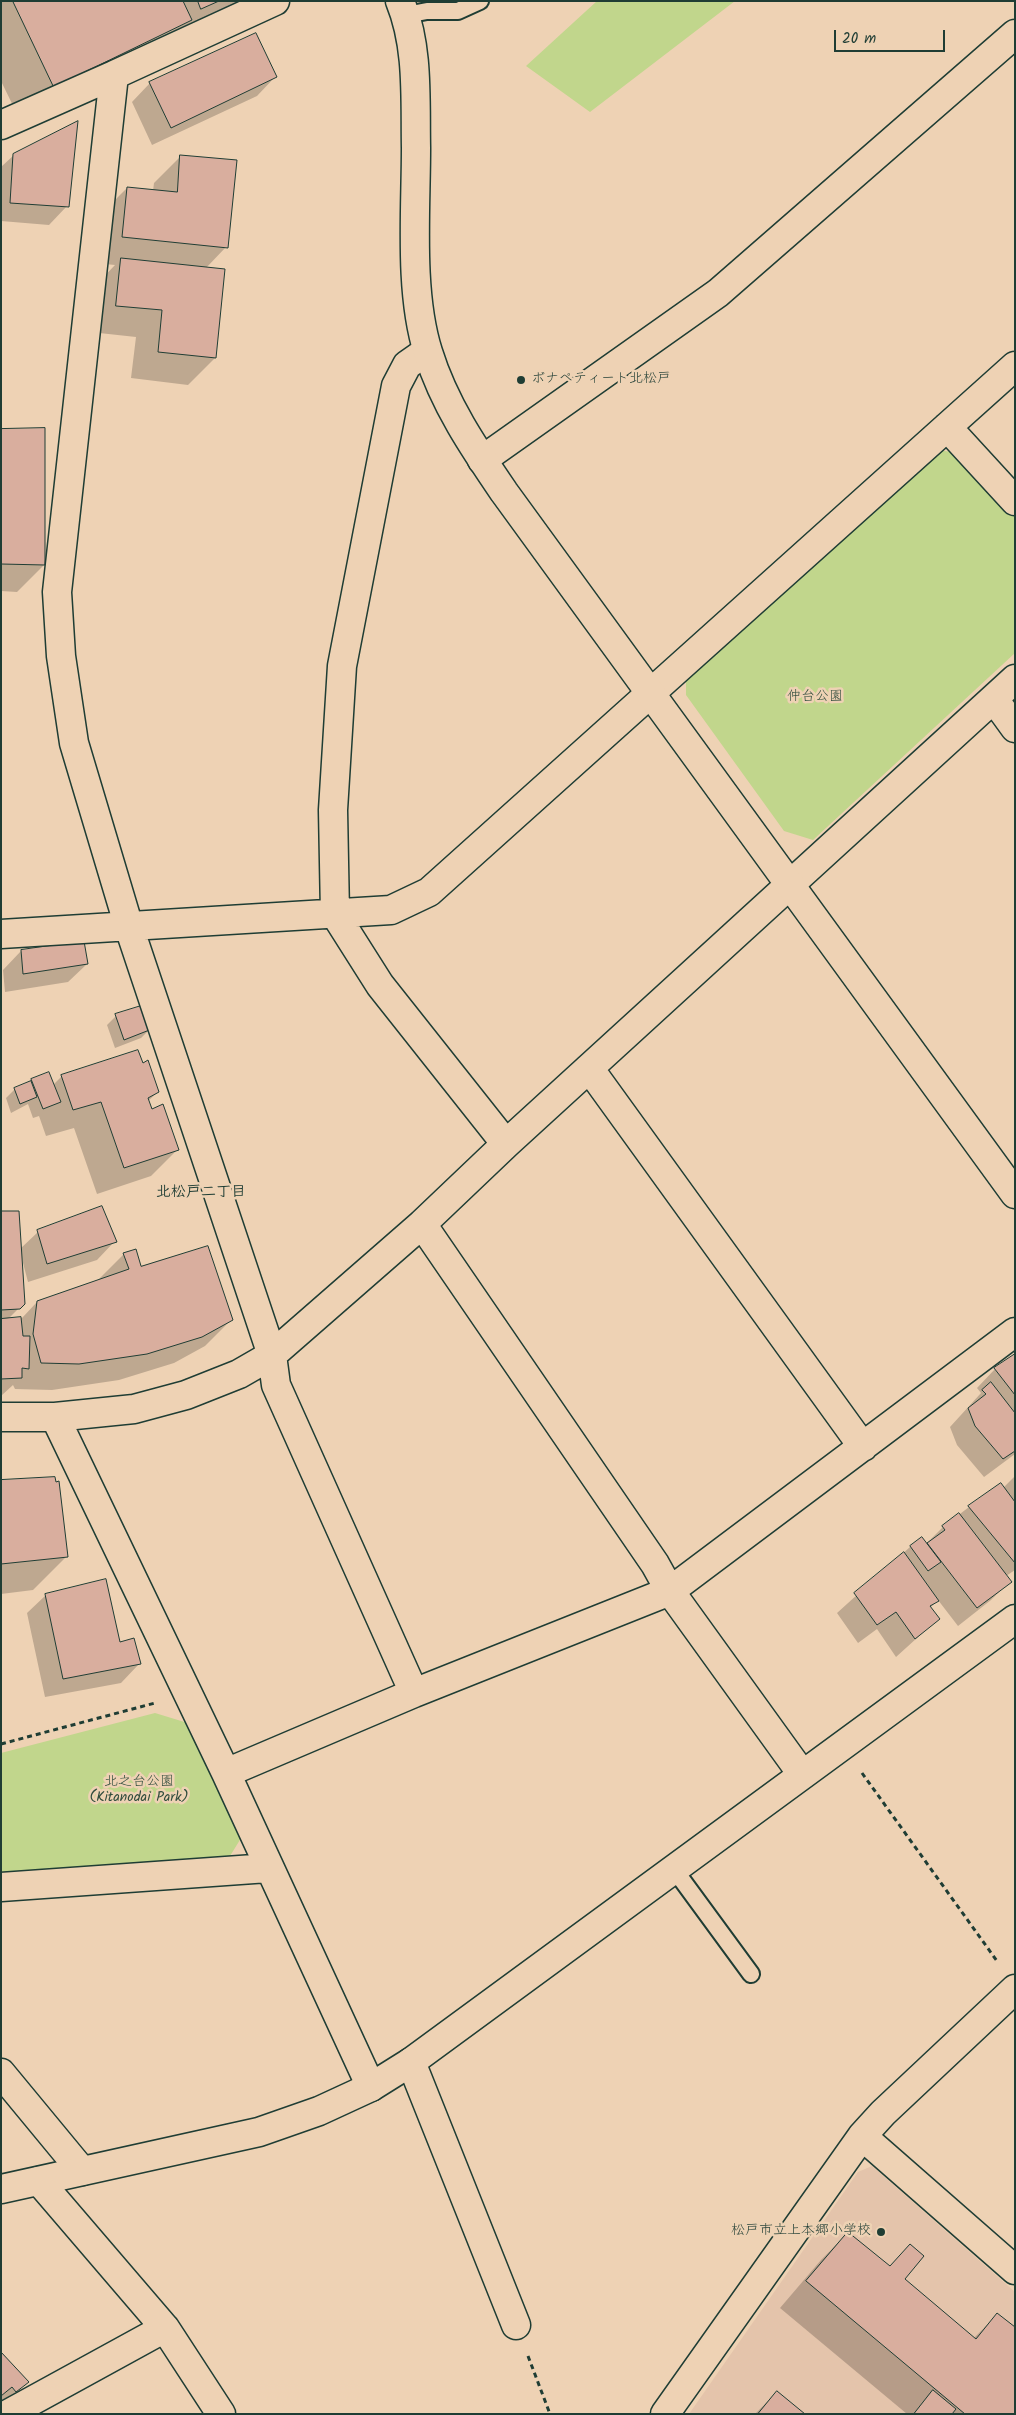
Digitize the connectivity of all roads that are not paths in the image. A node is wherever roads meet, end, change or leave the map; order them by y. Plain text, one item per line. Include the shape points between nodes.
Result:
1 (275, 1) edge
2 (480, 1) edge
3 (403, 8) edge
4 (1015, 34) edge
5 (114, 75) junction
6 (1, 125) edge
7 (427, 351) junction
8 (1015, 366) edge
9 (947, 427) junction
10 (482, 460) junction
11 (1015, 501) edge
12 (1015, 679) edge
13 (651, 692) junction
14 (994, 699) junction
15 (1015, 728) edge
16 (788, 885) junction
17 (335, 914) junction
18 (129, 927) junction
19 (1, 934) edge
20 (589, 1068) junction
21 (506, 1144) junction
22 (1015, 1194) edge
23 (422, 1224) junction
24 (1015, 1332) edge
25 (272, 1355) junction
26 (1, 1417) edge
27 (55, 1417) junction
28 (863, 1447) junction
29 (670, 1591) junction
30 (1015, 1619) edge
31 (414, 1693) junction
32 (226, 1773) junction
33 (802, 1774) junction
34 (268, 1868) junction
35 (674, 1870) junction
36 (1, 1887) edge
37 (751, 1974) dead end
38 (1015, 1989) edge
39 (411, 2062) junction
40 (1, 2073) edge
41 (371, 2087) junction
42 (862, 2136) junction
43 (82, 2171) junction
44 (39, 2181) junction
45 (1, 2189) edge
46 (1015, 2270) edge
47 (516, 2325) road end
48 (165, 2328) junction
49 (41, 2406) edge
50 (8, 2414) edge
51 (221, 2414) edge
52 (665, 2414) edge

1 - 5 street
2 - 3 lane via 458,11
3 - 7 street via 415,73 416,252 419,308
4 - 10 street via 718,292
5 - 6 street
5 - 18 street via 57,592 61,656 74,743
7 - 10 street via 440,387
7 - 17 street via 407,365 396,386 342,666 333,810
8 - 9 street
9 - 11 street
9 - 13 street
10 - 13 street
12 - 14 street
13 - 16 street
13 - 17 street via 429,892 391,910
14 - 15 street
14 - 16 street
16 - 20 street
16 - 22 street
17 - 18 street
17 - 21 street via 380,985
18 - 19 street
18 - 25 street
20 - 21 street
20 - 28 street
21 - 23 street
23 - 25 street
23 - 29 street via 655,1564
24 - 28 street
25 - 27 street via 239,1374 186,1395 134,1409
25 - 31 street via 276,1385
26 - 27 street
27 - 32 street
28 - 29 street
29 - 31 street
29 - 33 street
30 - 33 street
31 - 32 street
32 - 34 street
33 - 35 street
34 - 36 street
34 - 41 street
35 - 37 lane
35 - 39 street
38 - 42 street
39 - 41 street
39 - 47 street
40 - 43 street
41 - 43 street via 319,2111 259,2132
42 - 46 street
42 - 52 street
43 - 44 street
44 - 45 street
44 - 48 street
48 - 49 street
48 - 51 street
49 - 50 street

